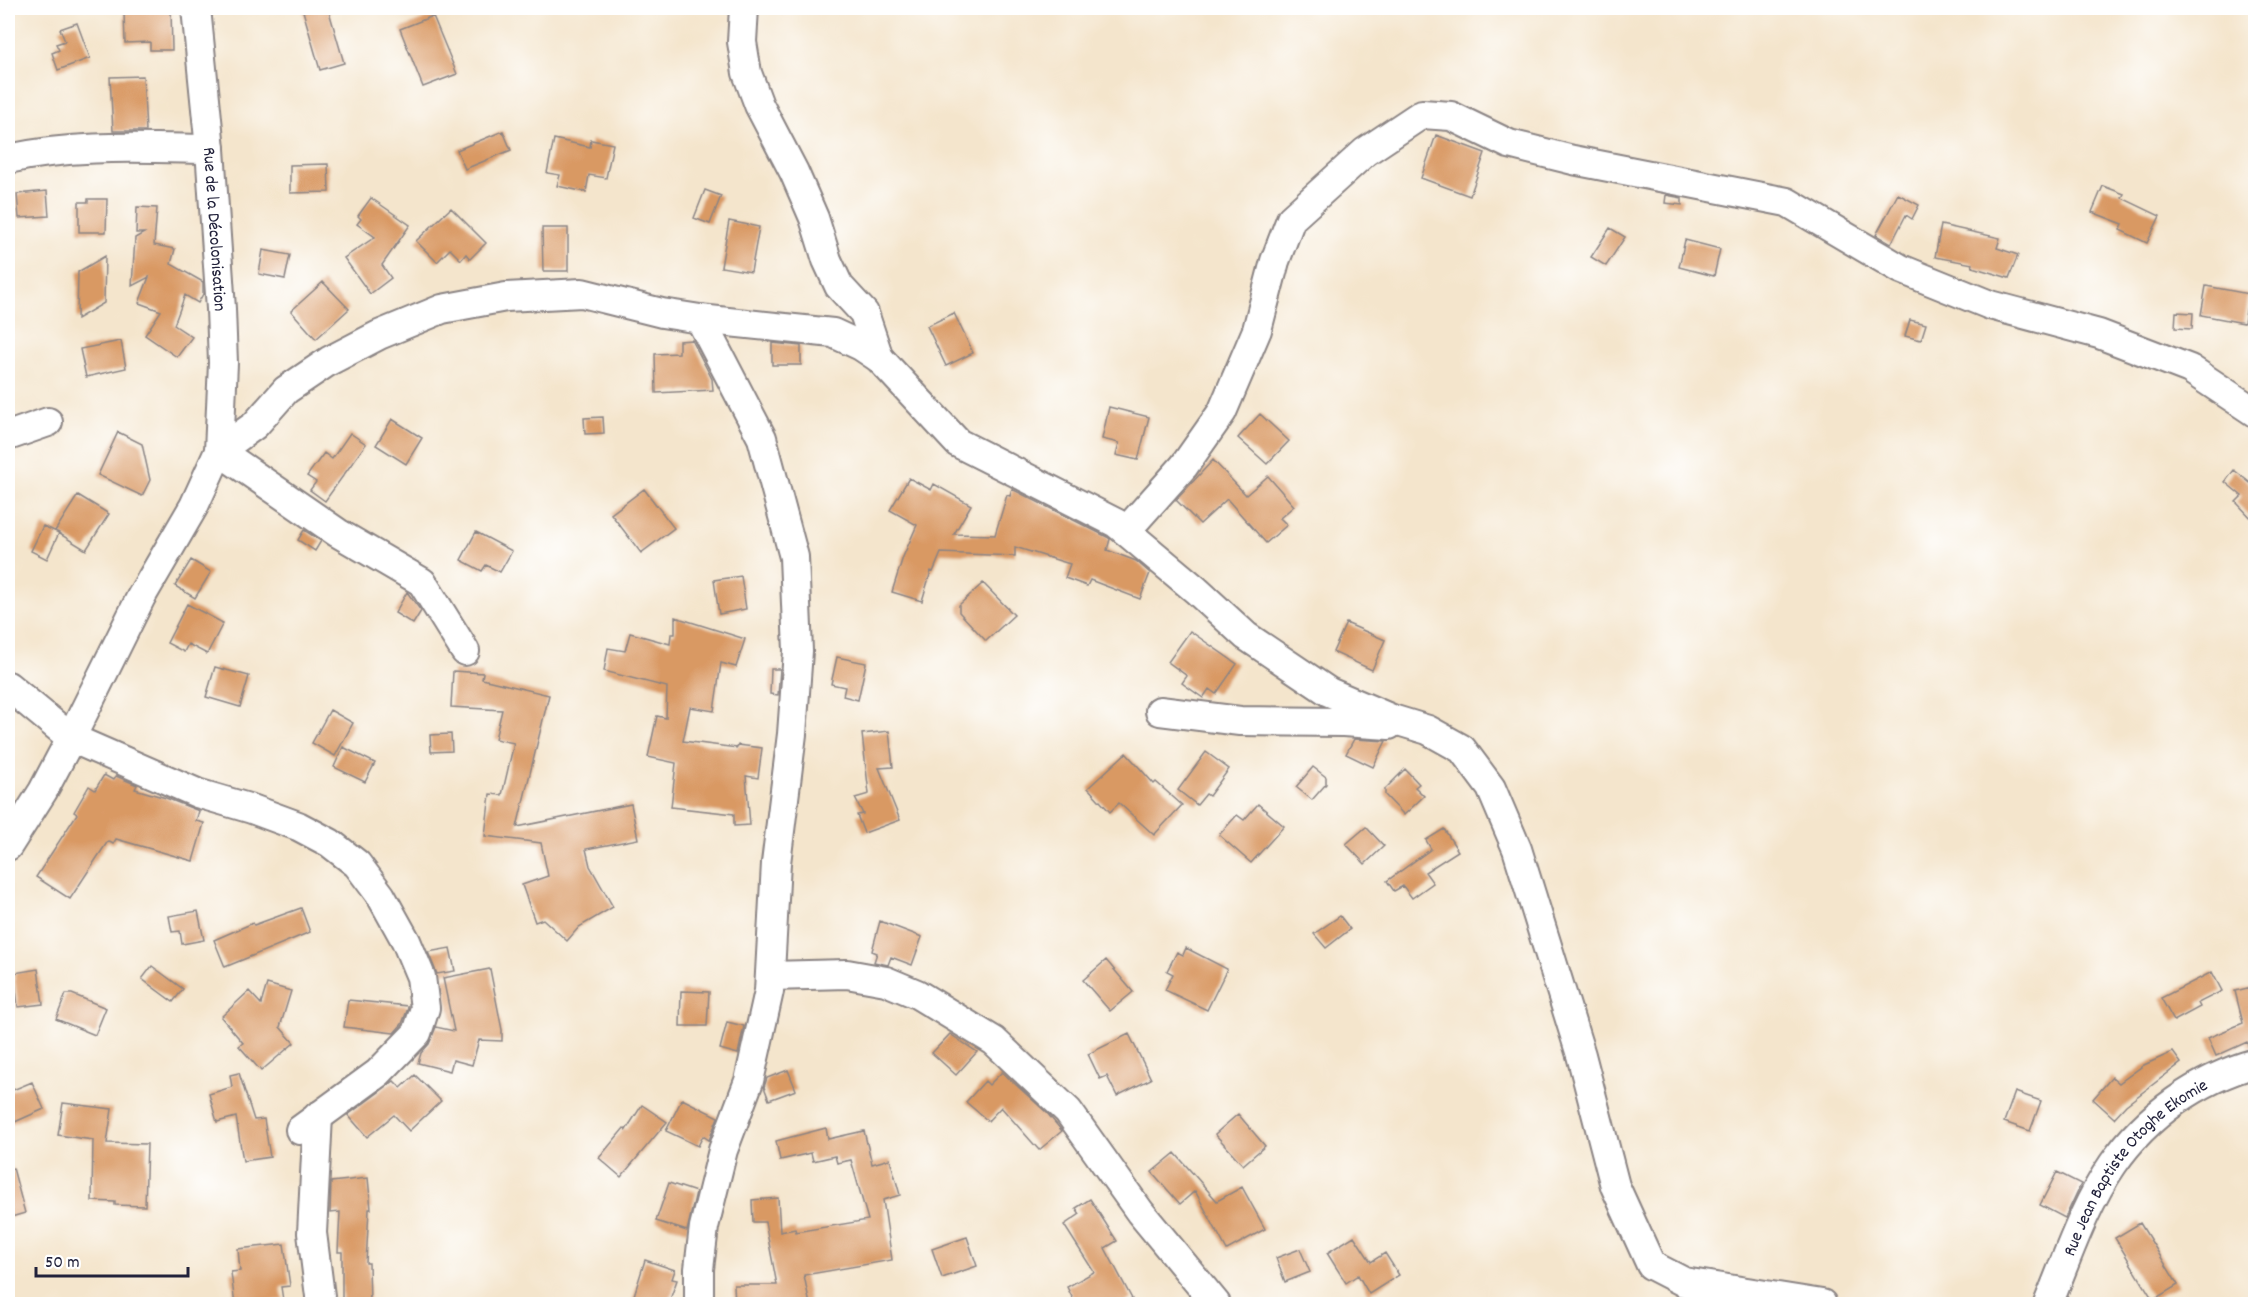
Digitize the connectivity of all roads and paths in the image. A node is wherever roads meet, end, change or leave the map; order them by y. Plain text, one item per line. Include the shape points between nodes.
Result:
1 (196, 8) edge
2 (744, 8) edge
3 (210, 149) junction
4 (8, 159) edge
5 (700, 319) junction
6 (879, 358) junction
7 (2256, 413) edge
8 (48, 422) dead end
9 (8, 436) edge
10 (219, 451) junction
11 (1126, 531) junction
12 (465, 651) dead end
13 (8, 686) edge
14 (1160, 711) dead end
15 (1415, 726) junction
16 (71, 738) junction
17 (8, 846) edge
18 (770, 976) junction
19 (2256, 1063) edge
20 (321, 1305) edge
21 (699, 1305) edge
22 (1216, 1305) edge
23 (1822, 1305) edge
24 (2048, 1305) edge

1 - 3 street, Rue de la Décolonisation
2 - 6 street via 742,42 747,73 759,105 810,208 839,286 864,313
3 - 4 street via 82,150
3 - 10 street, Rue de la Décolonisation via 223,363
5 - 6 street via 833,333
5 - 10 street via 582,293 506,297 442,309 329,361 286,390 255,425
5 - 18 street via 762,438 794,557 798,651 776,863
6 - 11 street via 958,443
7 - 11 street via 2190,369 2099,334 1990,305 1901,269 1787,202 1573,160 1509,144 1451,117 1422,114 1365,152 1291,219 1257,330 1222,412 1184,466
8 - 9 street
10 - 12 street via 338,533 422,582
10 - 16 street
11 - 15 street via 1246,636 1288,665 1329,692
13 - 16 street
14 - 15 street via 1240,721
15 - 23 street via 1462,749 1491,788 1517,849 1539,917 1615,1186 1651,1265 1684,1282
16 - 17 street
16 - 20 street via 197,793 298,826 330,843 357,864 406,940 421,977 425,1008 417,1033 378,1072 309,1123 312,1233
18 - 21 street via 749,1081 723,1150 705,1227
18 - 22 street via 847,974 886,981 917,994 994,1041 1068,1111 1140,1212
19 - 24 street, Rue Jean Baptiste Otoghe Ekomie via 2201,1085 2168,1106 2140,1132 2114,1164 2091,1203

